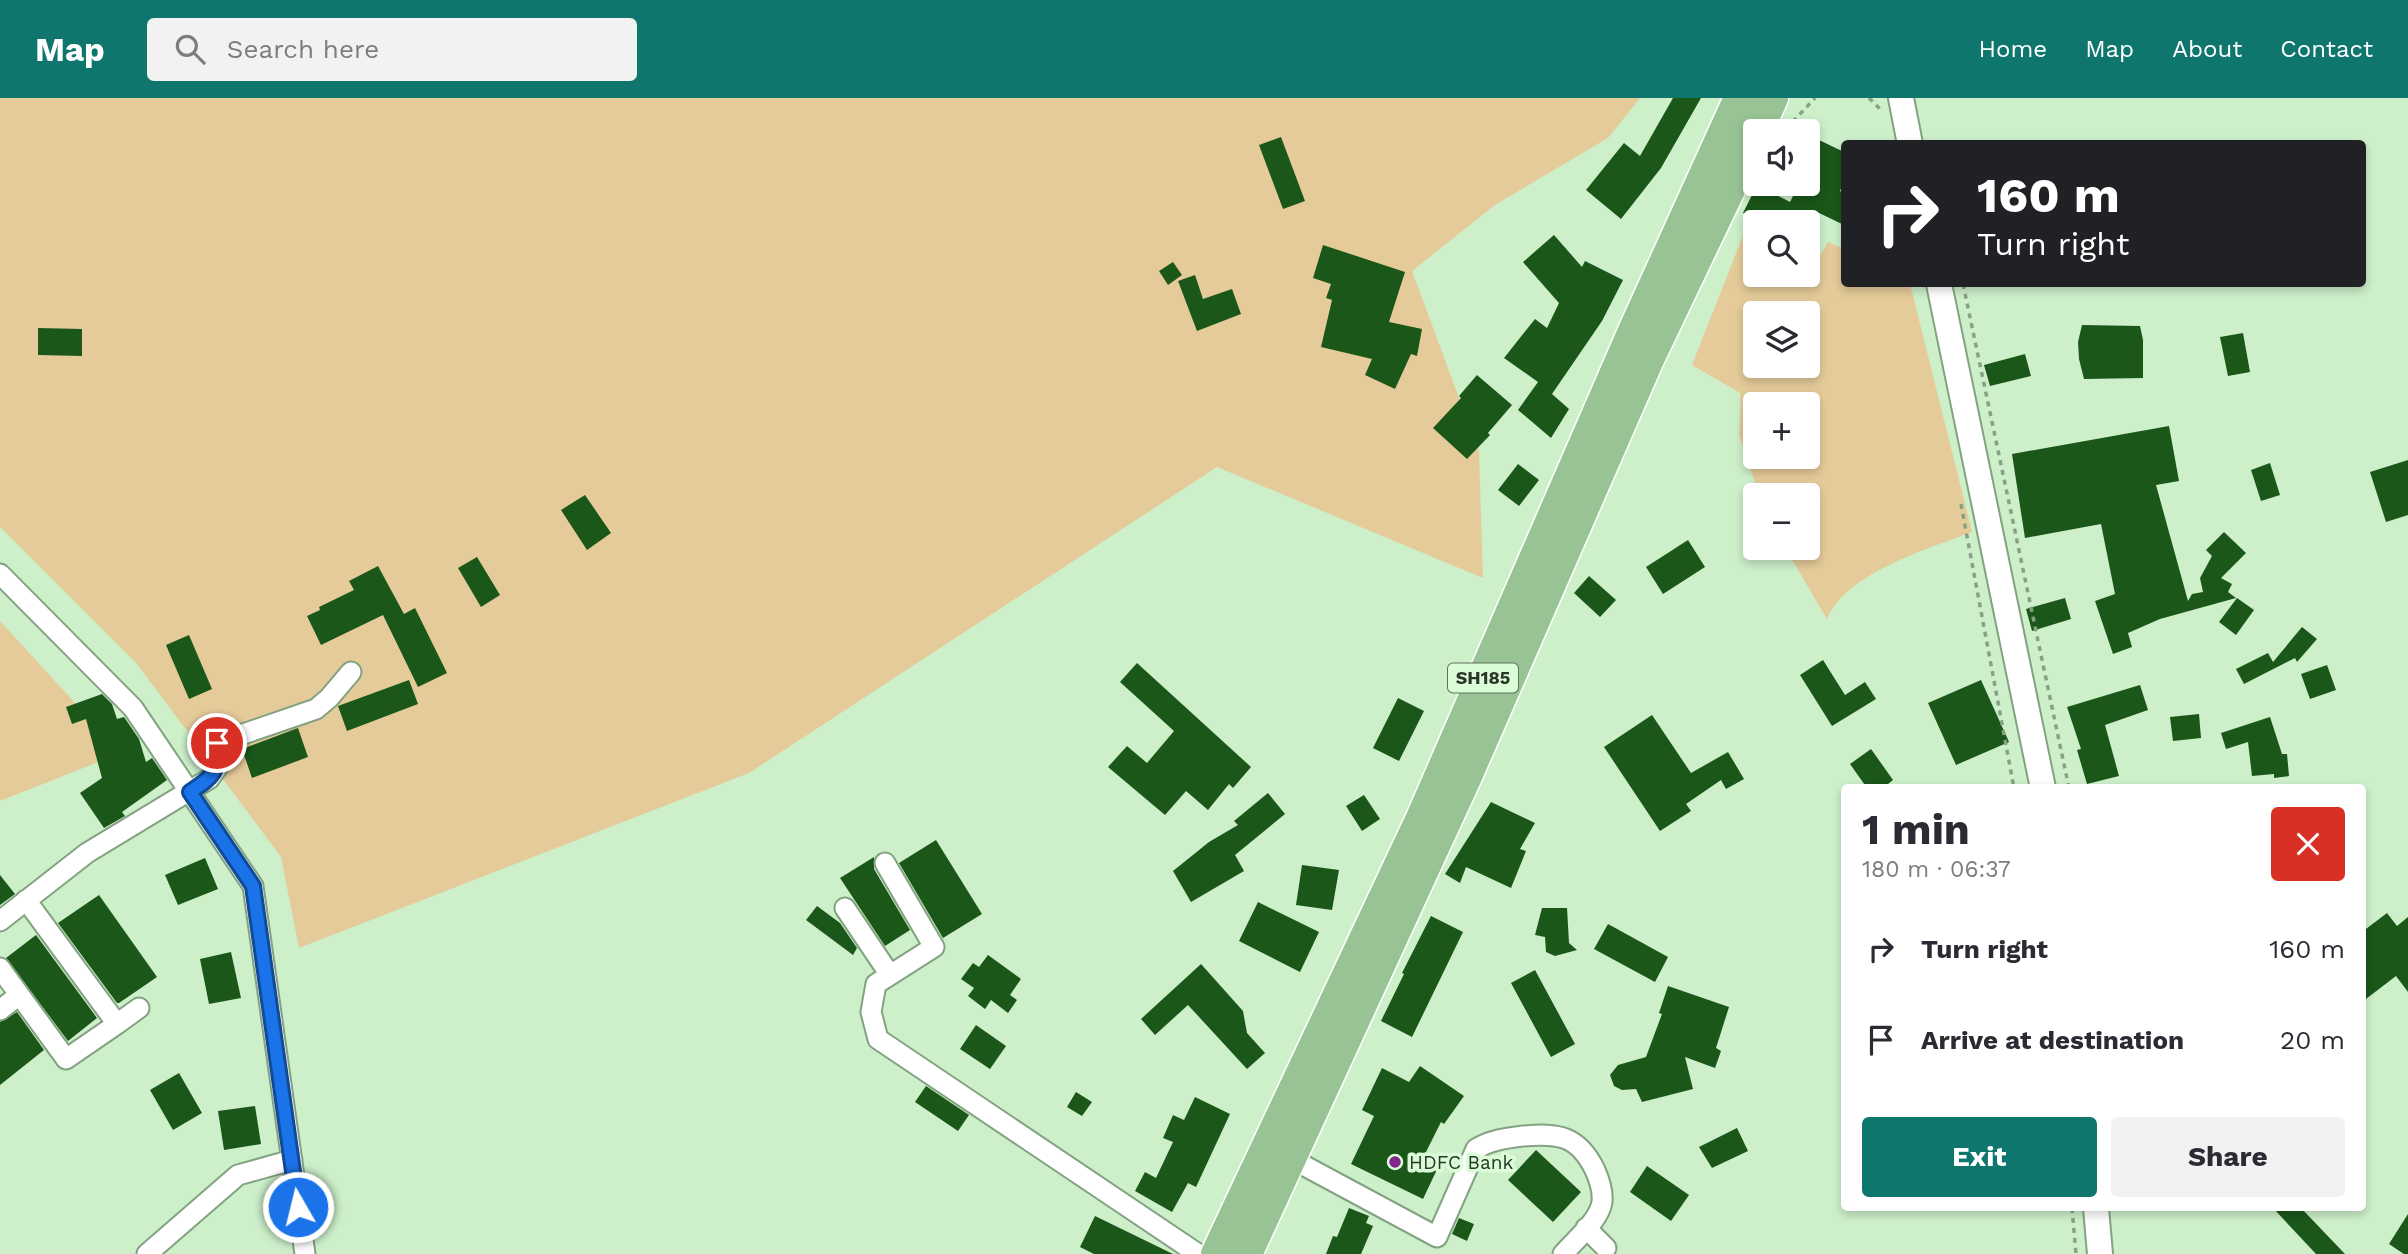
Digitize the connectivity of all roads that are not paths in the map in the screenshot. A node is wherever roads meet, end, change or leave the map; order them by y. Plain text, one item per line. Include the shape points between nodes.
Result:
1 (1740, 98) edge
2 (1772, 98) edge
3 (1900, 98) edge
4 (1762, 119) edge
5 (1909, 140) edge
6 (1743, 160) edge
7 (1940, 287) edge
8 (0, 574) edge
9 (351, 672) dead end
10 (2042, 784) edge
11 (190, 792) junction
12 (885, 863) dead end
13 (26, 900) junction
14 (845, 908) dead end
15 (0, 921) edge
16 (0, 968) edge
17 (890, 975) junction
18 (19, 995) junction
19 (139, 1008) dead end
20 (0, 1010) edge
21 (117, 1024) junction
22 (1290, 1158) junction
23 (292, 1160) junction
24 (2096, 1211) edge
25 (1586, 1228) junction
26 (1606, 1252) edge
27 (147, 1254) edge
28 (305, 1254) edge
29 (1198, 1254) edge
30 (1217, 1254) edge
31 (1246, 1254) edge
32 (1563, 1254) edge
33 (2100, 1254) edge

1 - 30 main road, SH185 via 1423,816
2 - 4 main road, SH185
3 - 5 street
6 - 22 main road, SH185 via 1648,359 1466,776
7 - 10 street
8 - 11 street via 134,708
9 - 11 street via 316,709 217,743 219,765
11 - 13 street via 87,853
11 - 23 street via 253,886
12 - 17 street via 934,947
13 - 15 street
13 - 21 street
14 - 17 street
16 - 18 street
17 - 29 street via 876,984 871,1012 878,1039
18 - 20 street
18 - 21 street via 66,1059
19 - 21 street
22 - 25 street via 1437,1237 1476,1149 1509,1138 1546,1134 1563,1138 1578,1146 1598,1179 1602,1202
22 - 31 main road, SH185
23 - 27 street via 238,1175
23 - 28 street
24 - 33 street
25 - 26 street
25 - 32 street

